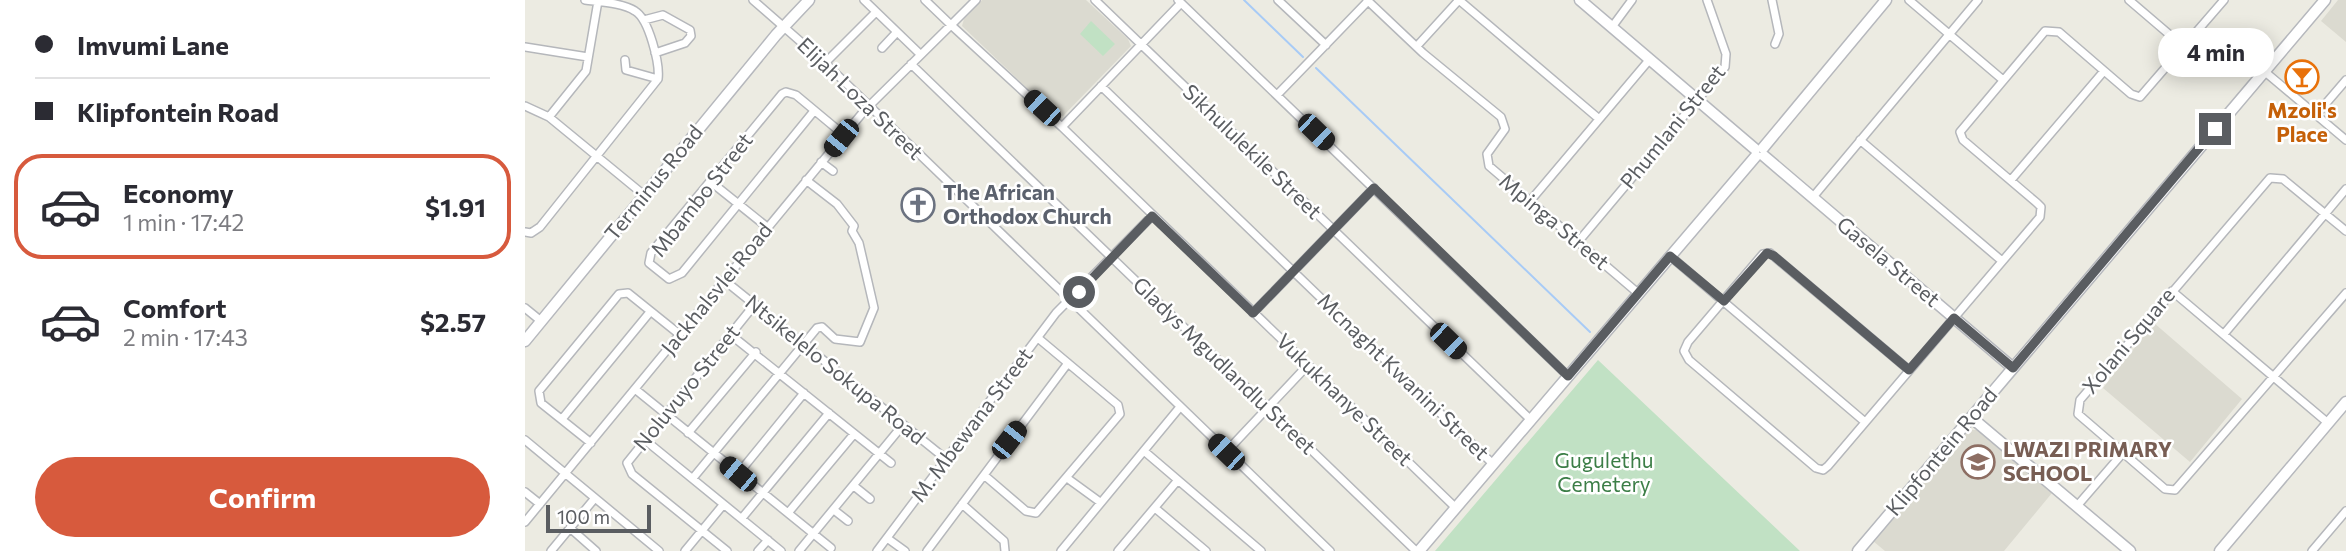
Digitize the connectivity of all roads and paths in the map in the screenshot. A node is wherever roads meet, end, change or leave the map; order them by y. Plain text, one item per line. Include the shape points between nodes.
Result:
1 (585, 0) edge
2 (753, 0) edge
3 (809, 0) edge
4 (864, 0) edge
5 (925, 0) edge
6 (1095, 0) edge
7 (1278, 0) edge
8 (1367, 0) edge
9 (1459, 0) edge
10 (1580, 0) edge
11 (1632, 0) edge
12 (1707, 0) edge
13 (1772, 0) edge
14 (1909, 0) edge
15 (1978, 0) edge
16 (2129, 0) edge
17 (2224, 0) edge
18 (2325, 0) edge
19 (598, 1) edge
20 (1180, 1) edge
21 (971, 2) edge
22 (1879, 2) edge
23 (876, 12) junction
24 (644, 20) junction
25 (951, 25) junction
26 (784, 26) junction
27 (1612, 27) junction
28 (897, 32) junction
29 (1950, 34) junction
30 (1775, 44) dead end
31 (1142, 45) junction
32 (1326, 45) junction
33 (1416, 46) junction
34 (525, 47) edge
35 (2184, 47) junction
36 (882, 48) dead end
37 (655, 53) junction
38 (920, 54) junction
39 (588, 57) junction
40 (1650, 59) junction
41 (625, 60) dead end
42 (825, 63) junction
43 (911, 64) junction
44 (2104, 71) junction
45 (2264, 71) junction
46 (658, 79) junction
47 (2003, 80) junction
48 (2346, 80) edge
49 (1101, 86) junction
50 (1277, 95) junction
51 (1698, 100) junction
52 (525, 106) edge
53 (869, 106) junction
54 (814, 111) junction
55 (2316, 116) junction
56 (549, 117) junction
57 (1598, 118) junction
58 (1062, 127) junction
59 (844, 135) junction
60 (1860, 140) junction
61 (2346, 140) edge
62 (1760, 152) junction
63 (597, 156) junction
64 (821, 162) junction
65 (833, 171) dead end
66 (806, 180) junction
67 (2011, 180) junction
68 (711, 182) junction
69 (1374, 188) junction
70 (2346, 189) edge
71 (645, 195) junction
72 (1813, 197) junction
73 (1531, 200) junction
74 (738, 204) junction
75 (2325, 214) junction
76 (1152, 216) junction
77 (767, 227) junction
78 (1333, 230) junction
79 (2346, 231) edge
80 (525, 232) edge
81 (1578, 242) junction
82 (1670, 256) junction
83 (1112, 258) junction
84 (2002, 261) junction
85 (1294, 272) junction
86 (724, 280) junction
87 (2172, 291) junction
88 (2346, 293) edge
89 (1639, 294) junction
90 (1069, 301) junction
91 (1724, 301) junction
92 (755, 304) junction
93 (525, 308) edge
94 (650, 312) junction
95 (1253, 313) junction
96 (1954, 318) junction
97 (541, 321) junction
98 (679, 334) junction
99 (2224, 334) junction
100 (731, 335) junction
101 (1038, 338) junction
102 (525, 341) edge
103 (803, 344) junction
104 (755, 352) junction
105 (1068, 363) junction
106 (1307, 366) junction
107 (2013, 368) junction
108 (1909, 370) junction
109 (779, 372) junction
110 (1568, 376) junction
111 (2274, 377) junction
112 (635, 389) junction
113 (804, 393) junction
114 (2346, 402) edge
115 (1180, 407) junction
116 (1268, 407) junction
117 (829, 413) junction
118 (665, 414) junction
119 (1972, 418) junction
120 (562, 419) junction
121 (1531, 420) junction
122 (1865, 422) junction
123 (2328, 423) junction
124 (902, 426) junction
125 (688, 433) junction
126 (854, 434) junction
127 (525, 440) edge
128 (645, 440) junction
129 (591, 443) junction
130 (1144, 451) junction
131 (1226, 452) junction
132 (879, 453) junction
133 (714, 454) junction
134 (2122, 454) junction
135 (946, 459) junction
136 (891, 463) dead end
137 (1493, 464) junction
138 (566, 474) junction
139 (738, 474) junction
140 (984, 475) junction
141 (693, 478) junction
142 (1067, 478) junction
143 (1178, 480) junction
144 (853, 486) junction
145 (525, 492) edge
146 (762, 494) junction
147 (594, 498) junction
148 (870, 499) dead end
149 (1100, 502) junction
150 (540, 504) junction
151 (723, 505) junction
152 (963, 505) junction
153 (2077, 506) junction
154 (1155, 508) junction
155 (1456, 508) junction
156 (834, 510) junction
157 (2346, 511) edge
158 (788, 513) junction
159 (742, 518) junction
160 (848, 521) dead end
161 (525, 522) edge
162 (570, 528) junction
163 (701, 531) junction
164 (813, 533) junction
165 (887, 538) junction
166 (768, 540) junction
167 (831, 547) edge
168 (551, 551) edge
169 (596, 551) edge
170 (659, 551) edge
171 (685, 551) edge
172 (727, 551) edge
173 (758, 551) edge
174 (781, 551) edge
175 (799, 551) edge
176 (877, 551) edge
177 (905, 551) edge
178 (927, 551) edge
179 (1005, 551) edge
180 (1061, 551) edge
181 (1118, 551) edge
182 (1206, 551) edge
183 (1261, 551) edge
184 (1330, 551) edge
185 (1417, 551) edge
186 (1858, 551) edge
187 (2130, 551) edge
188 (2221, 551) edge
189 (2312, 551) edge

1 - 19 street
2 - 26 street, Elijah Loza Street
3 - 26 street, Terminus Road
4 - 23 street
5 - 25 street, Vukukhanye Street
6 - 31 street, Sikhululekile Street
7 - 32 street
8 - 32 street
8 - 33 street, Mpinga Street
9 - 33 street
9 - 57 street
10 - 27 street, Gasela Street
11 - 27 street
12 - 51 street, Phumlani Street via 1727,64
13 - 30 street via 1779,34
14 - 29 street
15 - 29 street
16 - 35 street
17 - 35 street
18 - 45 street, Klipfontein Road
19 - 24 street via 635,10
19 - 39 street
20 - 31 street
20 - 50 street
21 - 25 street
22 - 62 street
23 - 28 street
23 - 42 street
24 - 37 street
24 - 37 street via 663,15 690,30 685,43
25 - 38 street
25 - 58 street, Vukukhanye Street
26 - 42 street, Elijah Loza Street
26 - 71 street, Terminus Road
27 - 40 street, Gasela Street
28 - 36 street
28 - 38 street
29 - 47 street
29 - 60 street
31 - 49 street
31 - 78 street, Sikhululekile Street
32 - 50 street
33 - 73 street, Mpinga Street via 1504,121 1487,163
34 - 39 street
35 - 44 street via 2140,97
37 - 46 street
38 - 43 street
39 - 56 street via 585,73
40 - 51 street, Gasela Street
40 - 57 street
41 - 46 street via 631,74
42 - 53 street, Elijah Loza Street
43 - 53 street
43 - 83 street, Gladys Mgudlandlu Street
44 - 47 street via 2059,32 2049,29
44 - 67 street
45 - 55 street
45 - 107 street, Klipfontein Road
46 - 63 street
47 - 67 street via 1960,135
48 - 55 street
49 - 58 street
49 - 85 street, Mcnaght Kwanini Street
50 - 69 street
51 - 62 street, Gasela Street
51 - 81 street, Phumlani Street
52 - 56 street
53 - 59 street, Jackhalsvlei Road
53 - 90 street, Elijah Loza Street
54 - 59 street, Mbambo Street
54 - 68 street, Mbambo Street via 792,93 782,94
54 - 74 street, Mbambo Street
55 - 61 street
56 - 63 street
57 - 73 street
58 - 76 street, Vukukhanye Street
59 - 64 street, Jackhalsvlei Road
60 - 72 street
60 - 84 street
62 - 72 street, Gasela Street
62 - 82 street
63 - 71 street
63 - 80 street via 540,226
64 - 65 street
64 - 66 street, Jackhalsvlei Road
66 - 77 street, Jackhalsvlei Road
66 - 103 street via 851,219 874,308 860,342 838,340 822,327
67 - 84 street via 2040,205 2041,214
68 - 74 street
68 - 74 street, Mbambo Street via 649,257 649,263 665,278 671,280 683,272
69 - 78 street
69 - 110 street
70 - 75 street
71 - 97 street, Terminus Road
72 - 96 street, Gasela Street
73 - 81 street, Mpinga Street
74 - 77 street
75 - 79 street, Xolani Square
75 - 87 street, Xolani Square via 2283,179 2270,178
75 - 99 street
76 - 83 street, M. Mbewana Street
76 - 95 street, Vukukhanye Street
77 - 86 street, Jackhalsvlei Road
78 - 85 street
78 - 121 street, Sikhululekile Street
81 - 89 street, Mpinga Street
82 - 89 street
82 - 91 street
83 - 90 street, M. Mbewana Street
83 - 116 street, Gladys Mgudlandlu Street
84 - 96 street
85 - 95 street
85 - 137 street, Mcnaght Kwanini Street
86 - 92 street, Ntsikelelo Sokupa Road
86 - 98 street, Jackhalsvlei Road
87 - 99 street
87 - 134 street, Xolani Square via 2076,407 2079,416
88 - 111 street, Xolani Square
89 - 110 street
90 - 101 street, M. Mbewana Street
90 - 115 street, Elijah Loza Street
91 - 108 street via 1763,254 1770,253
91 - 122 street
91 - 122 street via 1684,351 1689,360 1816,468 1823,470
92 - 100 street, Noluvuyo Street
92 - 103 street, Ntsikelelo Sokupa Road
93 - 97 street
94 - 98 street
94 - 120 street
94 - 120 street via 628,293 618,295 538,393 541,403
95 - 106 street, Vukukhanye Street
96 - 107 street, Gasela Street
96 - 108 street
97 - 102 street, Terminus Road
98 - 112 street, Jackhalsvlei Road
99 - 111 street
100 - 104 street
100 - 118 street, Noluvuyo Street
101 - 105 street
101 - 135 street, M. Mbewana Street
103 - 109 street
103 - 124 street, Ntsikelelo Sokupa Road
104 - 109 street
104 - 125 street
105 - 140 street
105 - 142 street via 1121,411
106 - 116 street
106 - 155 street, Vukukhanye Street
107 - 119 street, Klipfontein Road
108 - 122 street
109 - 113 street
109 - 133 street
110 - 121 street
111 - 123 street
111 - 134 street, Xolani Square via 2175,491 2165,489
112 - 118 street
112 - 129 street, Jackhalsvlei Road
113 - 117 street
113 - 139 street
114 - 123 street
115 - 130 street
115 - 131 street, Elijah Loza Street
116 - 131 street
116 - 185 street, Gladys Mgudlandlu Street
117 - 126 street
117 - 146 street
118 - 125 street
118 - 128 street, Noluvuyo Street
119 - 153 street
119 - 186 street, Klipfontein Road
120 - 129 street
121 - 137 street
123 - 188 street
124 - 132 street
124 - 135 street, Ntsikelelo Sokupa Road
125 - 133 street
126 - 132 street
126 - 158 street
127 - 138 street
128 - 141 street
128 - 163 street, Noluvuyo Street via 627,463 632,474
129 - 138 street, Jackhalsvlei Road
130 - 143 street
130 - 149 street
131 - 184 street, Elijah Loza Street
132 - 136 street
132 - 144 street
133 - 139 street
133 - 141 street
134 - 153 street
135 - 165 street, M. Mbewana Street
137 - 155 street
138 - 147 street
138 - 150 street, Jackhalsvlei Road
139 - 146 street
140 - 142 street via 1034,513
140 - 152 street
141 - 151 street
142 - 149 street
143 - 154 street
143 - 183 street
144 - 148 street
144 - 156 street
145 - 150 street
146 - 158 street
146 - 159 street
147 - 162 street
147 - 170 street
149 - 180 street
150 - 161 street, Jackhalsvlei Road
151 - 159 street
151 - 163 street
152 - 178 street
152 - 179 street via 1004,541
153 - 187 street
154 - 181 street
154 - 182 street
155 - 185 street
156 - 160 street
156 - 164 street
157 - 189 street
158 - 164 street
159 - 166 street
162 - 168 street
162 - 169 street
163 - 171 street
163 - 172 street
164 - 167 street
164 - 175 street
165 - 176 street, M. Mbewana Street
165 - 177 street
166 - 173 street
166 - 174 street

